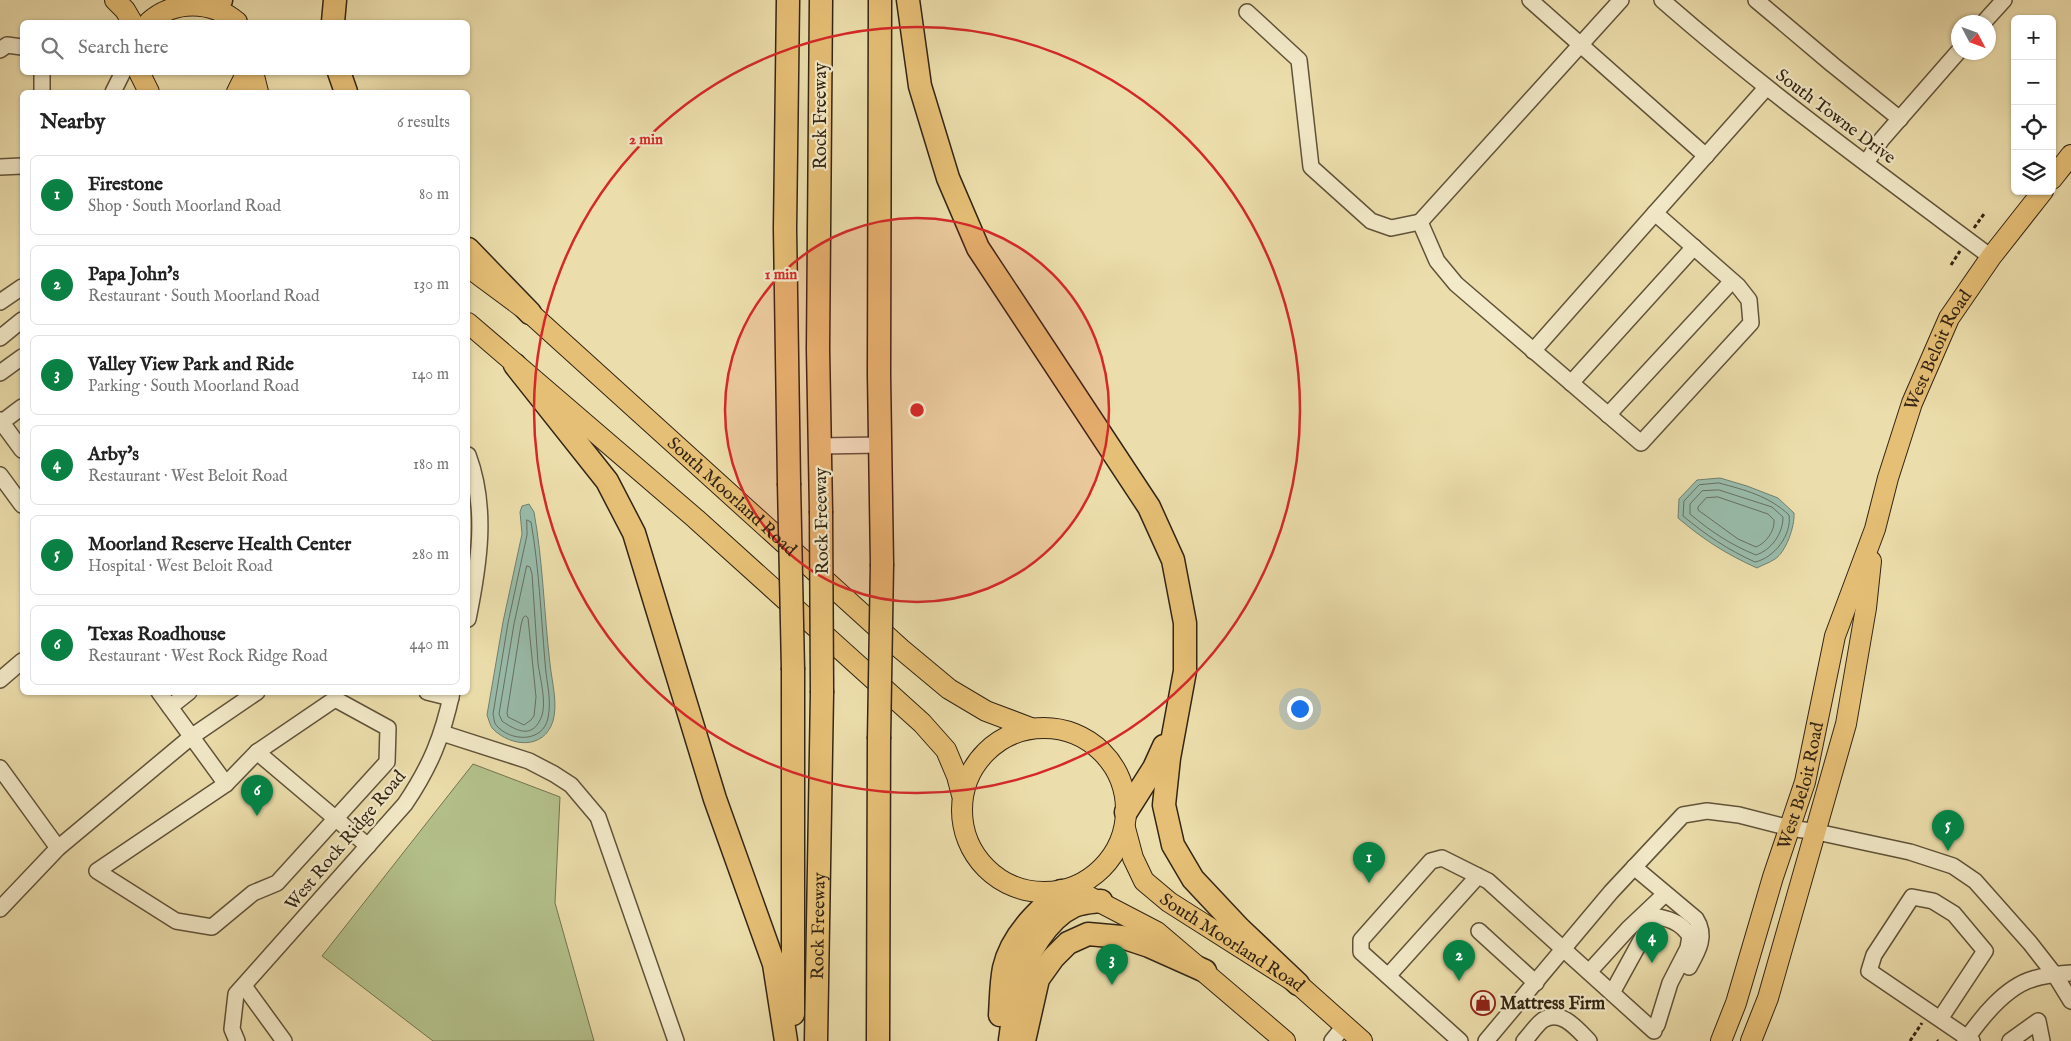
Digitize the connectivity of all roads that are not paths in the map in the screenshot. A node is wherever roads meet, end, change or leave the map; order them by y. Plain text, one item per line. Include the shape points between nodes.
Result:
1 (115, 0) edge
2 (335, 0) edge
3 (788, 0) edge
4 (820, 0) edge
5 (880, 0) edge
6 (908, 0) edge
7 (1530, 0) edge
8 (1621, 0) edge
9 (1662, 0) edge
10 (1756, 0) edge
11 (2004, 0) edge
12 (203, 1) edge
13 (1248, 12) dead end
14 (1990, 15) edge
15 (131, 20) edge
16 (152, 20) edge
17 (235, 20) edge
18 (333, 20) edge
19 (1580, 45) junction
20 (20, 47) edge
21 (0, 50) edge
22 (1951, 60) edge
23 (42, 75) edge
24 (121, 75) edge
25 (141, 75) edge
26 (245, 75) edge
27 (254, 75) edge
28 (341, 75) edge
29 (1766, 88) junction
30 (42, 90) edge
31 (114, 90) edge
32 (148, 90) edge
33 (237, 90) edge
34 (258, 90) edge
35 (345, 90) edge
36 (1900, 119) junction
37 (2071, 155) edge
38 (1706, 156) junction
39 (1866, 163) junction
40 (20, 166) edge
41 (0, 167) edge
42 (2056, 174) edge
43 (2040, 195) edge
44 (1655, 212) junction
45 (1420, 222) junction
46 (1694, 247) junction
47 (470, 251) edge
48 (1991, 257) junction
49 (470, 269) edge
50 (1732, 280) junction
51 (20, 288) edge
52 (0, 302) edge
53 (530, 314) junction
54 (20, 322) edge
55 (470, 325) edge
56 (0, 338) edge
57 (1533, 351) junction
58 (20, 358) edge
59 (515, 365) junction
60 (0, 373) edge
61 (1571, 383) junction
62 (20, 408) edge
63 (1608, 414) junction
64 (1, 421) edge
65 (880, 445) junction
66 (820, 446) junction
67 (20, 447) edge
68 (470, 462) edge
69 (0, 475) edge
70 (20, 502) edge
71 (1875, 529) junction
72 (470, 607) edge
73 (20, 663) edge
74 (0, 680) edge
75 (161, 695) edge
76 (185, 695) edge
77 (253, 695) edge
78 (451, 695) edge
79 (170, 706) junction
80 (1178, 713) junction
81 (1031, 728) junction
82 (442, 733) junction
83 (191, 737) junction
84 (257, 752) junction
85 (0, 768) edge
86 (226, 784) junction
87 (962, 795) junction
88 (336, 819) junction
89 (1125, 820) junction
90 (1790, 828) junction
91 (1816, 832) junction
92 (368, 846) junction
93 (58, 848) junction
94 (1634, 868) junction
95 (1478, 876) junction
96 (1066, 889) junction
97 (1665, 894) junction
98 (1100, 901) junction
99 (0, 909) edge
100 (1479, 931) dead end
101 (1564, 950) junction
102 (1205, 971) junction
103 (1589, 972) junction
104 (2071, 973) edge
105 (2055, 975) junction
106 (1388, 976) junction
107 (1536, 983) junction
108 (1298, 984) junction
109 (240, 990) junction
110 (1612, 993) junction
111 (2071, 1001) edge
112 (1736, 1003) junction
113 (1935, 1015) junction
114 (1345, 1025) junction
115 (1653, 1032) edge
116 (1968, 1040) edge
117 (237, 1041) edge
118 (284, 1041) edge
119 (676, 1041) edge
120 (786, 1041) edge
121 (793, 1041) edge
122 (816, 1041) edge
123 (878, 1041) edge
124 (998, 1041) edge
125 (1010, 1041) edge
126 (1024, 1041) edge
127 (1285, 1041) edge
128 (1332, 1041) edge
129 (1362, 1041) edge
130 (1460, 1041) edge
131 (1486, 1041) edge
132 (1524, 1041) edge
133 (1590, 1041) edge
134 (1710, 1041) edge
135 (1721, 1041) edge
136 (1751, 1041) edge
137 (2010, 1041) edge
138 (2042, 1041) edge

1 - 15 main road
2 - 18 highway
3 - 121 highway, bridge via 785,229 793,670
4 - 66 highway, Rock Freeway
5 - 65 highway
6 - 80 highway via 920,86 948,178 978,248 1148,507 1173,560 1185,623 1185,671
7 - 19 street
8 - 19 street
9 - 29 street, South Towne Drive
10 - 36 street
11 - 14 street
12 - 16 main road via 178,3
12 - 17 main road
13 - 45 street via 1298,60 1311,167 1371,221 1391,228
19 - 38 street
19 - 45 street
20 - 21 street via 7,45
22 - 36 street
23 - 30 street
24 - 31 street
25 - 32 main road
26 - 33 main road
27 - 34 main road
28 - 35 highway
29 - 38 street
29 - 39 street, South Towne Drive
36 - 39 street
37 - 42 main road
38 - 44 street
39 - 48 street, South Towne Drive
40 - 41 street
43 - 48 main road, West Beloit Road
44 - 46 street
44 - 57 street
45 - 57 street via 1437,261 1456,284
46 - 50 street
46 - 61 street
47 - 53 highway
48 - 71 main road, West Beloit Road via 1949,318 1929,362 1912,403
49 - 53 main road, South Moorland Road
50 - 63 street
50 - 63 street via 1750,300 1751,323 1641,443
51 - 52 street
53 - 81 main road, South Moorland Road via 949,689 986,711
54 - 56 street
55 - 59 main road
57 - 61 street
58 - 60 street
59 - 87 main road via 696,519 922,723 946,750
59 - 120 highway via 607,481 634,533 715,799 774,964
61 - 63 street
62 - 64 street
64 - 67 street
65 - 66 street
65 - 123 highway, bridge
66 - 122 highway, Rock Freeway, bridge via 822,693
68 - 72 street via 481,517
69 - 70 street
71 - 90 main road, West Beloit Road via 1835,636 1805,782
71 - 91 main road, West Beloit Road via 1866,608 1846,724
73 - 74 street
75 - 79 street
76 - 79 street
77 - 83 street
78 - 82 street, West Rock Ridge Road
79 - 83 street
80 - 89 highway via 1154,768
80 - 108 highway via 1164,805 1174,846 1193,879
81 - 87 main road via 1007,736 986,751 971,771
81 - 89 main road via 1055,728 1078,734 1099,748 1114,766 1124,788
82 - 92 street, West Rock Ridge Road via 428,769 405,804
82 - 119 street via 529,761 554,774 571,785 598,817
83 - 86 street
83 - 93 street
84 - 86 street
84 - 88 street
84 - 88 street via 335,699 388,728 387,762
85 - 93 street
86 - 88 street via 97,871 176,921 212,927 253,893 277,883
87 - 96 main road via 962,822 970,848 986,869 1008,884 1034,892
88 - 92 street
89 - 96 main road via 1114,854 1095,874
89 - 108 main road, South Moorland Road via 1134,858 1144,881 1169,902
90 - 91 street
90 - 94 street via 1739,815 1707,811 1683,815
90 - 112 main road, West Beloit Road
91 - 105 street via 1910,852 1954,866 1975,880
91 - 136 main road, West Beloit Road via 1768,998
92 - 109 street, West Rock Ridge Road
93 - 99 street
94 - 97 street
94 - 101 street
95 - 101 street via 1488,881
95 - 106 street
95 - 106 street via 1442,858 1431,861 1361,940 1361,952
96 - 98 main road, South Moorland Road
96 - 124 highway via 1033,917 1014,941 1004,968
97 - 103 street
97 - 115 street via 1696,919 1702,938
98 - 102 main road, South Moorland Road via 1157,932
98 - 125 highway via 1072,907 1037,941 1019,982
100 - 107 street
101 - 103 street
101 - 107 street
102 - 126 highway via 1122,937 1088,934 1068,943 1038,979
102 - 127 main road, South Moorland Road
103 - 110 street
104 - 105 street
105 - 111 street
105 - 116 street via 2031,979 2008,992 1988,1010
106 - 130 street
107 - 131 street
108 - 114 main road, South Moorland Road
109 - 117 street via 232,1029
109 - 118 street
110 - 115 street
110 - 115 street via 1651,922 1659,917 1685,928 1690,936 1688,948 1670,983
112 - 134 main road
112 - 135 main road, West Beloit Road
113 - 113 street via 1869,971 1874,956 1912,897 1933,901 1954,914 1985,951
113 - 116 street
114 - 128 street
114 - 129 main road, South Moorland Road
132 - 133 street via 1544,1020 1556,1016 1566,1020
137 - 138 street via 2038,1021

